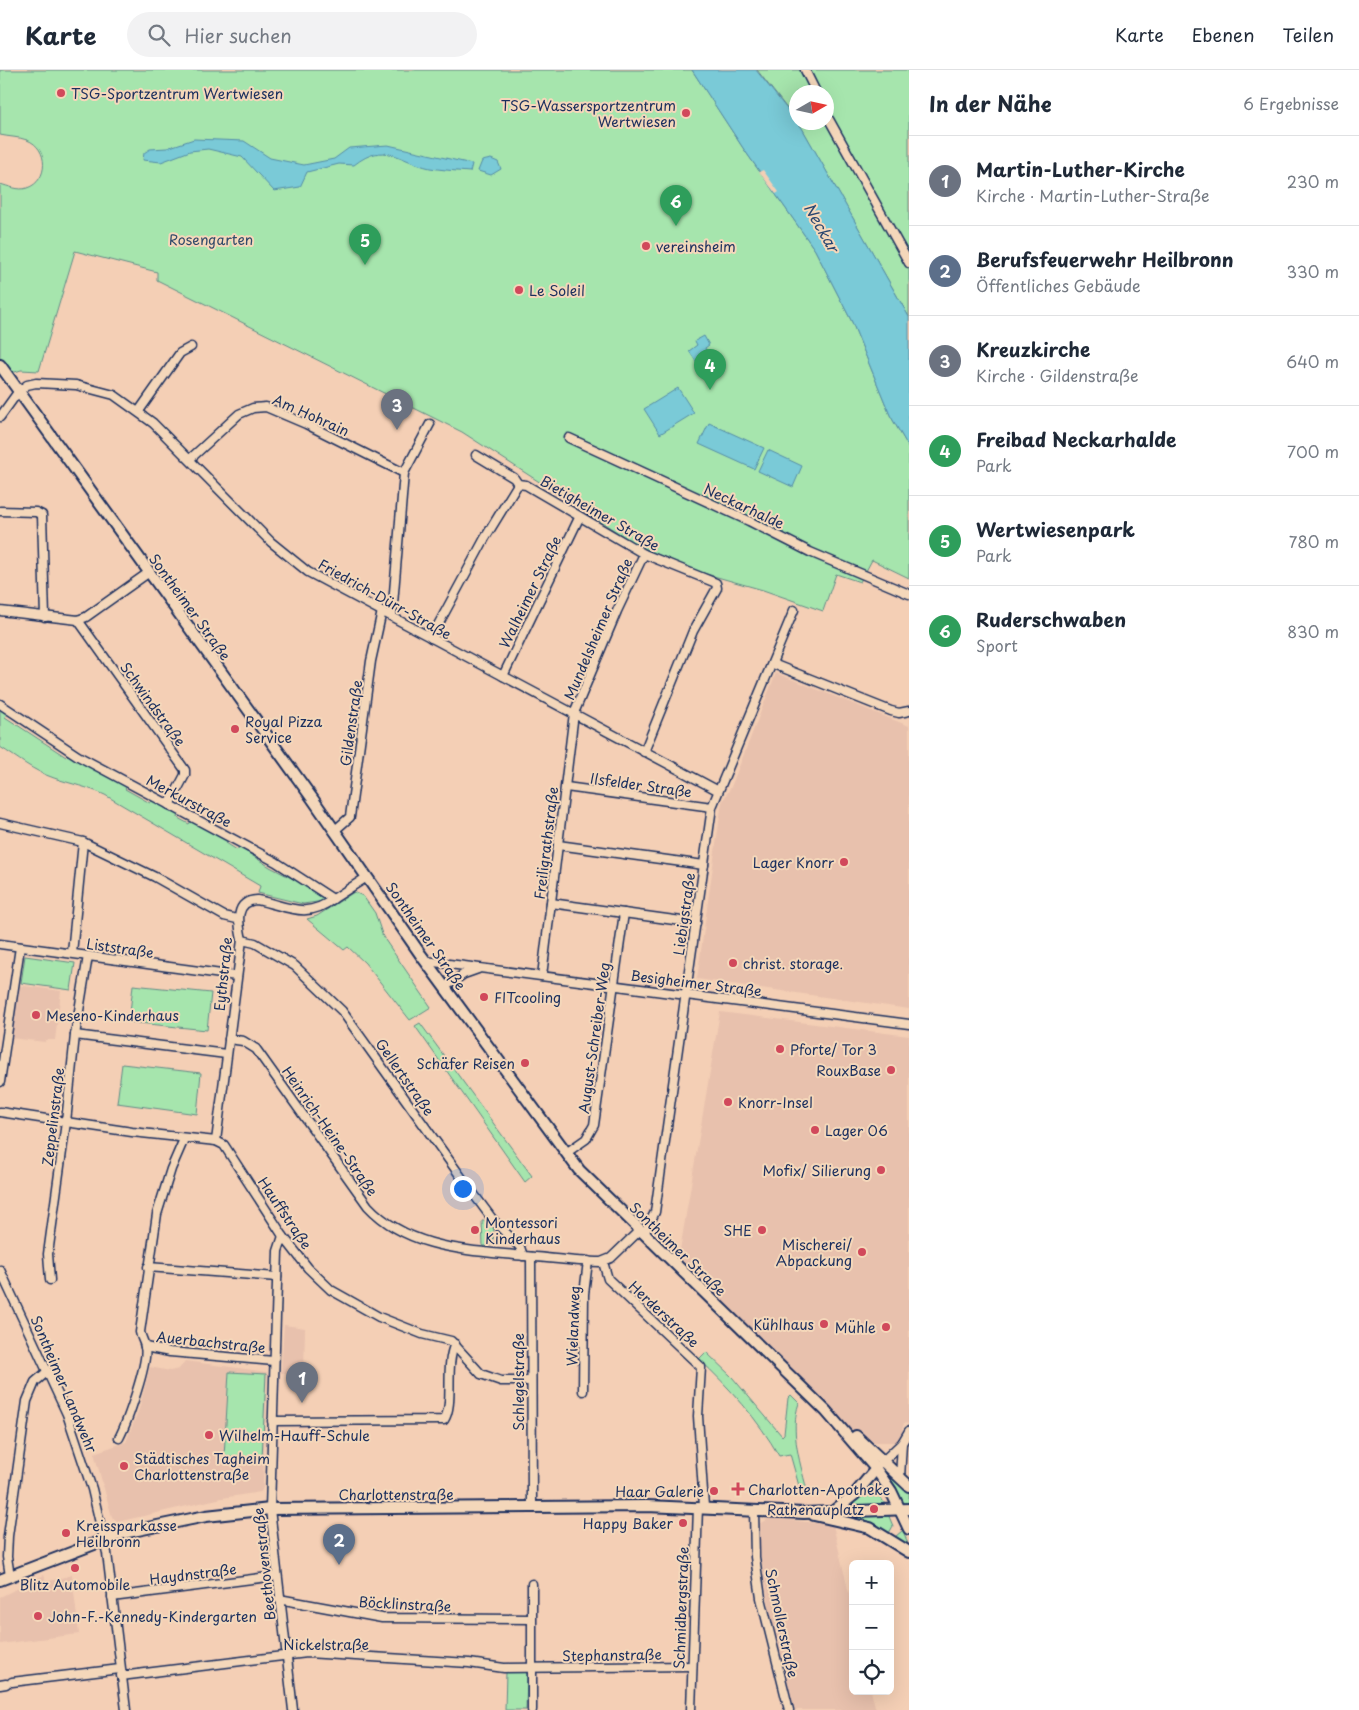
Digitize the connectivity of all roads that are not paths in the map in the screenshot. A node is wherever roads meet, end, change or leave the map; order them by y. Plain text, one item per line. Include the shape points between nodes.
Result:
1 (805, 70) edge
2 (812, 85) edge
3 (834, 128) edge
4 (909, 263) edge
5 (192, 347) dead end
6 (0, 365) edge
7 (18, 392) junction
8 (139, 411) junction
9 (0, 417) edge
10 (430, 424) dead end
11 (569, 438) dead end
12 (476, 455) dead end
13 (190, 459) junction
14 (404, 473) junction
15 (518, 484) junction
16 (0, 511) edge
17 (579, 518) junction
18 (644, 554) junction
19 (148, 573) junction
20 (909, 594) edge
21 (794, 610) dead end
22 (0, 611) edge
23 (382, 611) junction
24 (392, 616) junction
25 (45, 617) junction
26 (78, 620) junction
27 (431, 638) junction
28 (773, 664) junction
29 (503, 676) junction
30 (0, 704) edge
31 (909, 711) edge
32 (574, 713) junction
33 (644, 752) junction
34 (566, 787) junction
35 (717, 790) junction
36 (169, 805) junction
37 (712, 807) junction
38 (0, 823) edge
39 (334, 831) junction
40 (83, 842) junction
41 (558, 845) junction
42 (704, 865) junction
43 (367, 877) junction
44 (334, 899) junction
45 (551, 903) junction
46 (624, 913) junction
47 (238, 919) junction
48 (696, 923) junction
49 (242, 940) junction
50 (0, 944) edge
51 (20, 947) junction
52 (72, 953) junction
53 (88, 956) junction
54 (426, 961) junction
55 (480, 968) junction
56 (236, 976) junction
57 (542, 976) junction
58 (614, 986) junction
59 (445, 987) junction
60 (686, 995) junction
61 (909, 1024) edge
62 (75, 1035) junction
63 (229, 1039) junction
64 (226, 1054) junction
65 (0, 1082) edge
66 (0, 1112) edge
67 (66, 1122) junction
68 (184, 1138) junction
69 (216, 1141) junction
70 (566, 1153) junction
71 (642, 1232) junction
72 (283, 1236) junction
73 (527, 1256) junction
74 (588, 1261) junction
75 (603, 1262) junction
76 (148, 1267) junction
77 (0, 1271) edge
78 (277, 1277) junction
79 (50, 1280) dead end
80 (455, 1344) junction
81 (145, 1347) junction
82 (274, 1361) junction
83 (48, 1371) junction
84 (530, 1380) junction
85 (583, 1391) dead end
86 (272, 1421) junction
87 (909, 1431) edge
88 (120, 1438) dead end
89 (902, 1443) junction
90 (879, 1465) junction
91 (900, 1478) junction
92 (909, 1486) edge
93 (532, 1507) junction
94 (701, 1507) junction
95 (270, 1509) junction
96 (754, 1510) junction
97 (834, 1510) junction
98 (905, 1510) edge
99 (804, 1513) junction
100 (909, 1529) edge
101 (105, 1539) junction
102 (909, 1552) edge
103 (10, 1576) junction
104 (276, 1576) junction
105 (0, 1580) edge
106 (532, 1584) dead end
107 (112, 1597) junction
108 (279, 1599) junction
109 (532, 1619) junction
110 (287, 1655) junction
111 (692, 1666) junction
112 (532, 1669) junction
113 (121, 1672) junction
114 (6, 1683) edge
115 (126, 1710) edge
116 (293, 1710) edge
117 (532, 1710) edge
118 (691, 1710) edge
119 (789, 1710) edge

1 - 2 street
3 - 4 street
5 - 8 street via 180,352
6 - 7 main road, Sontheimer Straße
7 - 8 street, Friedrich-Dürr-Straße via 36,383 76,385 114,395
7 - 9 street
7 - 19 main road, Sontheimer Straße
8 - 13 street, Friedrich-Dürr-Straße
10 - 14 street
11 - 20 street, Neckarhalde via 810,552
12 - 15 street, Bietigheimer Straße via 514,478
13 - 14 street, Am Hohrain via 239,414 253,408 266,408 306,424
13 - 23 street, Friedrich-Dürr-Straße via 284,554 325,582
14 - 24 street
15 - 17 street, Bietigheimer Straße via 526,485
15 - 27 street
16 - 25 street via 42,515
17 - 18 street, Bietigheimer Straße
17 - 29 street, Walheimer Straße
18 - 32 street, Mundelsheimer Straße
18 - 33 street, Bietigheimer Straße via 716,583 717,588 687,646
19 - 26 street
19 - 39 main road, Sontheimer Straße
21 - 28 street, Liebigstraße
22 - 25 street
23 - 24 street, Friedrich-Dürr-Straße
23 - 39 street, Gildenstraße via 350,817
24 - 27 street, Friedrich-Dürr-Straße
25 - 26 street
26 - 36 street, Schwindstraße via 185,770
27 - 29 street, Friedrich-Dürr-Straße
28 - 31 street via 892,711
28 - 35 street, Liebigstraße via 727,774
29 - 32 street, Friedrich-Dürr-Straße
30 - 36 street, Merkurstraße via 78,756
32 - 33 street, Friedrich-Dürr-Straße
32 - 34 street, Freiligrathstraße
33 - 35 street, Friedrich-Dürr-Straße
34 - 37 street, Ilsfelder Straße
34 - 41 street, Freiligrathstraße
35 - 37 street, Liebigstraße
36 - 44 street, Merkurstraße via 276,862
37 - 42 street, Liebigstraße
38 - 40 street
39 - 43 main road, Sontheimer Straße
40 - 47 street via 224,916
40 - 52 street
41 - 42 street
41 - 45 street, Freiligrathstraße
42 - 48 street, Liebigstraße
43 - 44 street
43 - 54 main road, Sontheimer Straße
44 - 47 street, Eythstraße via 307,911 253,900 241,908
45 - 46 street
45 - 57 street, Freiligrathstraße
46 - 48 street
46 - 58 street, August-Schreiber-Weg
47 - 49 street, Eythstraße
48 - 60 street, Liebigstraße
49 - 56 street, Eythstraße
49 - 73 street, Gellertstraße via 255,943 295,966 342,1011 493,1220
50 - 51 street, Liststraße
51 - 52 street, Liststraße
51 - 65 street
52 - 53 street, Liststraße
53 - 56 street, Liststraße
53 - 62 street, Zeppelinstraße
54 - 55 street, Besigheimer Straße
54 - 59 main road, Sontheimer Straße
55 - 57 street, Besigheimer Straße
55 - 59 street
56 - 63 street, Eythstraße
57 - 58 street, Besigheimer Straße
58 - 60 street, Besigheimer Straße
58 - 70 street, August-Schreiber-Weg via 594,1125 586,1139
59 - 70 main road, Sontheimer Straße
60 - 61 street, Besigheimer Straße
60 - 71 street, Liebigstraße via 655,1212
62 - 64 street
62 - 67 street, Zeppelinstraße
63 - 64 street, Eythstraße
63 - 73 street, Heinrich-Heine-Straße via 243,1041 256,1048 344,1176 368,1206 389,1225 411,1237 475,1253
64 - 69 street, Eythstraße
66 - 67 street
67 - 68 street
67 - 79 street, Zeppelinstraße via 48,1254
68 - 69 street
68 - 76 street via 156,1214
69 - 72 street, Hauffstraße via 224,1145
70 - 71 main road, Sontheimer Straße via 600,1193
71 - 75 street
71 - 90 main road, Sontheimer Straße
72 - 78 street, Beethovenstraße via 278,1251
72 - 80 street, Hauffstraße via 308,1268 339,1296 379,1318
73 - 74 street, Heinrich-Heine-Straße
73 - 84 street, Schlegelstraße
74 - 75 street, Heinrich-Heine-Straße
74 - 85 street, Wielandweg via 584,1294
75 - 94 street, Herderstraße via 608,1279 701,1367 698,1423
76 - 78 street
76 - 81 street via 140,1332
77 - 83 street, Sontheimer Landwehr
78 - 82 street, Beethovenstraße
80 - 84 street via 481,1374 501,1380
80 - 86 street via 450,1360 444,1420
81 - 82 street, Auerbachstraße
81 - 88 street via 137,1388
82 - 86 street, Beethovenstraße
83 - 101 street, Sontheimer Landwehr via 82,1454
83 - 103 street via 35,1382 27,1401 8,1536
84 - 93 street, Schlegelstraße
86 - 95 street, Beethovenstraße
87 - 89 street
89 - 90 street
89 - 91 street
90 - 91 main road
90 - 97 main road via 855,1494
90 - 98 main road, Sontheimer Straße
91 - 92 main road
93 - 94 main road, Charlottenstraße
93 - 95 main road, Charlottenstraße
94 - 96 main road, Charlottenstraße
94 - 111 street, Schmidbergstraße
95 - 101 main road, Charlottenstraße via 206,1516
95 - 104 street, Beethovenstraße
96 - 99 main road, Charlottenstraße
96 - 119 street, Schmollerstraße via 755,1557 761,1598
97 - 98 main road, Charlottenstraße
97 - 99 main road, Charlottenstraße
98 - 100 main road, Sontheimer Straße
99 - 102 main road, Charlottenstraße via 870,1528
101 - 103 main road, Charlottenstraße
101 - 107 street, Sontheimer Landwehr
103 - 105 main road, Charlottenstraße
104 - 107 street, Haydnstraße
104 - 108 street, Beethovenstraße
106 - 109 street
107 - 113 street, Sontheimer Landwehr
108 - 109 street, Böcklinstraße via 382,1618
108 - 110 street, Beethovenstraße
109 - 112 street
110 - 112 street, Nickelstraße via 393,1658
110 - 113 street, Nickelstraße
110 - 116 street, Beethovenstraße
111 - 112 street, Stephanstraße
111 - 118 street, Schmidbergstraße
112 - 117 street
113 - 114 street, Nickelstraße
113 - 115 street, Sontheimer Landwehr

